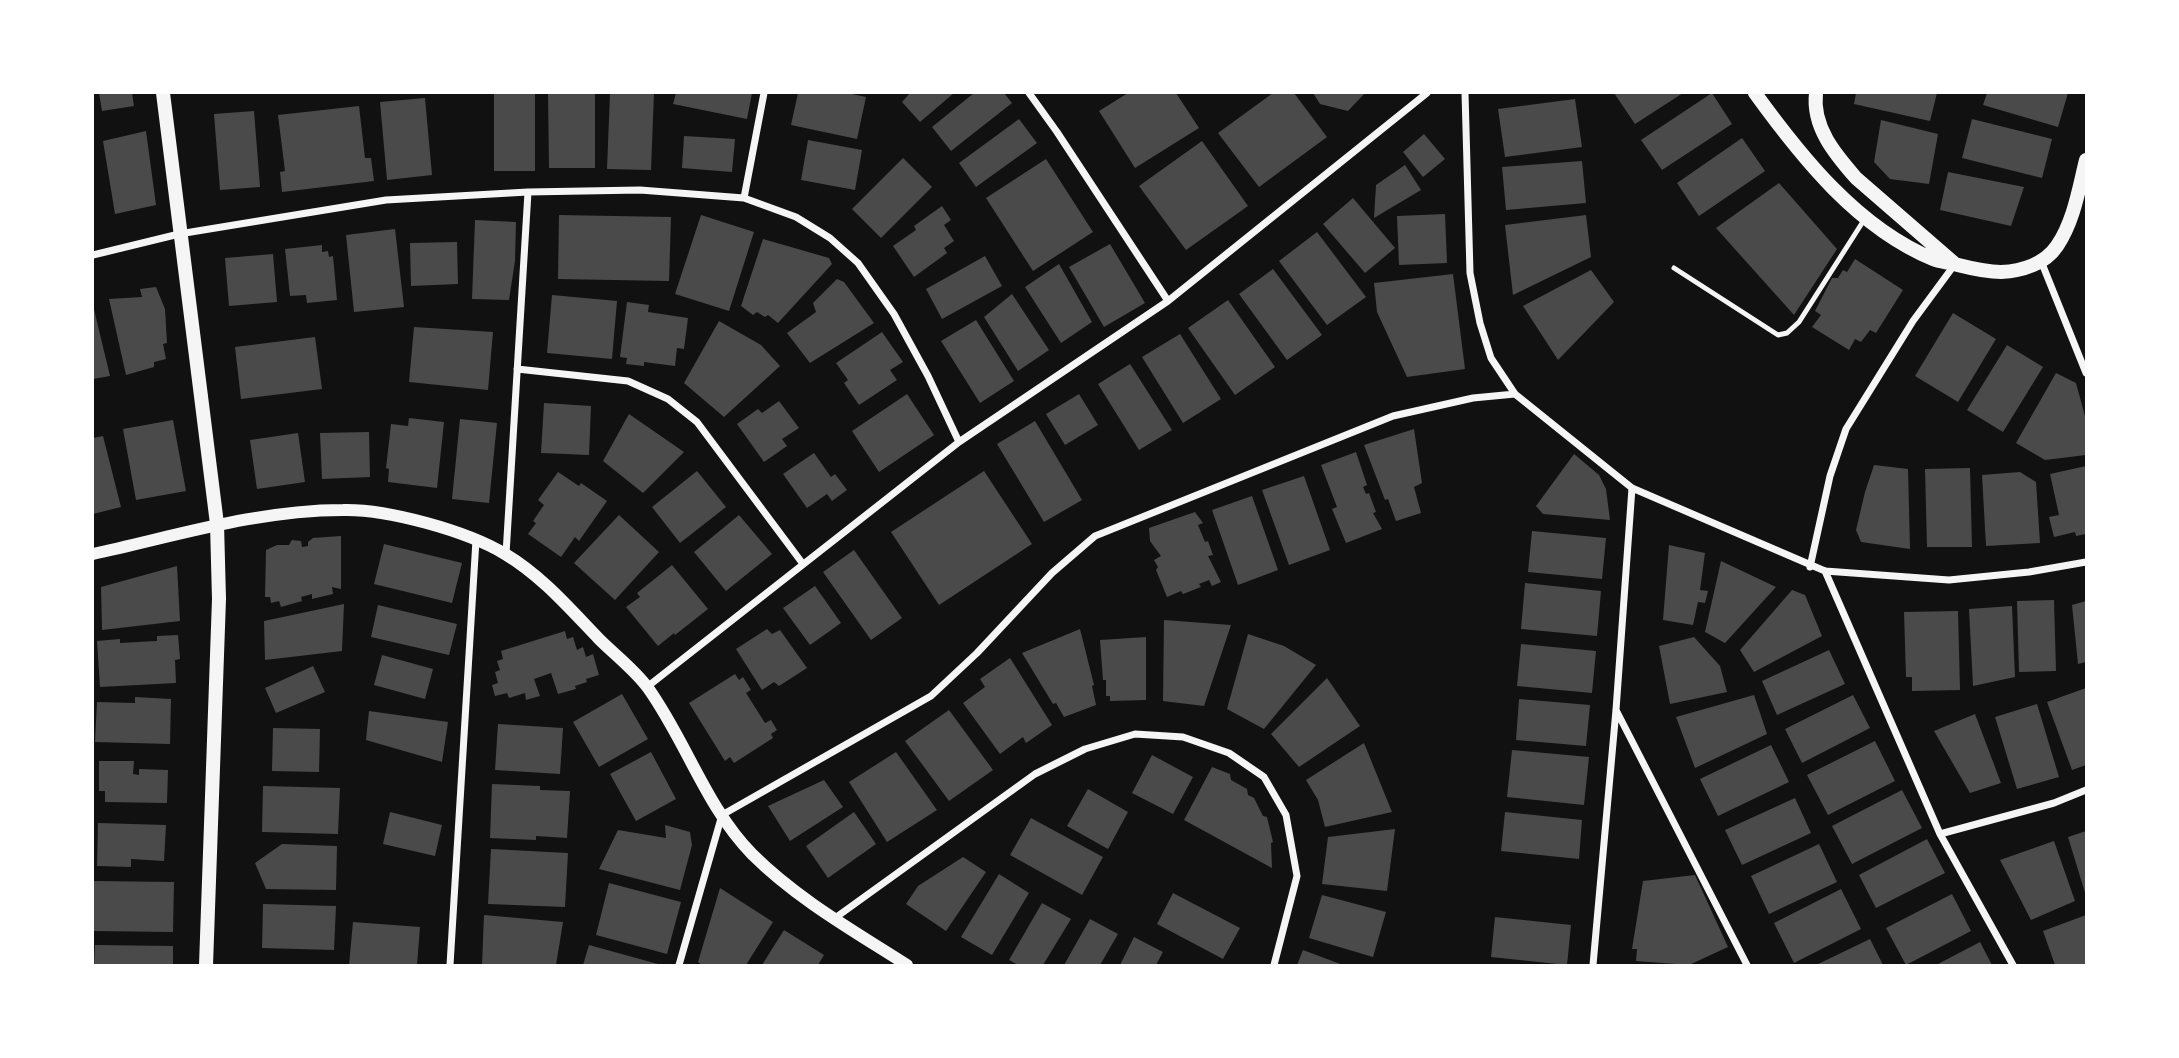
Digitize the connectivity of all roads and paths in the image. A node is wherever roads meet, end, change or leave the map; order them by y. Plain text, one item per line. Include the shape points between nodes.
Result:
1 (163, 93) edge
2 (764, 93) edge
3 (1029, 93) edge
4 (1427, 93) edge
5 (1465, 93) edge
6 (1755, 93) edge
7 (1816, 93) edge
8 (2086, 160) edge
9 (528, 192) junction
10 (744, 198) junction
11 (1866, 217) junction
12 (179, 234) junction
13 (93, 255) edge
14 (2041, 261) junction
15 (1955, 264) junction
16 (1674, 268) dead end
17 (1168, 301) junction
18 (517, 369) junction
19 (2086, 373) edge
20 (1515, 394) junction
21 (959, 442) junction
22 (1632, 488) junction
23 (217, 524) junction
24 (475, 540) junction
25 (93, 554) edge
26 (506, 554) junction
27 (2086, 562) edge
28 (803, 564) junction
29 (1810, 566) junction
30 (1825, 571) junction
31 (647, 687) junction
32 (1616, 710) junction
33 (2086, 790) edge
34 (722, 815) junction
35 (1940, 834) junction
36 (835, 918) junction
37 (206, 965) edge
38 (450, 965) edge
39 (679, 965) edge
40 (907, 965) edge
41 (1274, 965) edge
42 (1593, 965) edge
43 (1747, 965) edge
44 (2013, 965) edge

1 - 12 main road
2 - 10 street
3 - 17 street
4 - 17 street
5 - 20 street via 1470,272 1491,358
6 - 11 main road via 1830,185
7 - 15 main road via 1816,115 1842,163
8 - 14 main road via 2066,228 2056,248
9 - 10 street via 640,190
9 - 12 street via 386,200
9 - 18 street
10 - 21 street via 796,217 858,263 894,314
11 - 15 main road via 1910,248 1936,261
11 - 16 lane via 1787,333 1779,335
12 - 13 street
12 - 23 main road
14 - 15 main road via 2001,272
14 - 19 street
15 - 29 street via 1913,321 1846,429 1830,476
17 - 21 street
18 - 26 street
18 - 28 street via 628,381 668,399 697,422
20 - 22 street
20 - 34 street via 1393,416 1096,536 1052,573 931,696
21 - 28 street
22 - 29 street
22 - 32 street
23 - 24 street via 289,512 346,510 404,518
23 - 25 street
23 - 37 main road via 219,599
24 - 26 street
24 - 38 street
26 - 31 street via 565,602
27 - 30 street via 1949,580
28 - 31 street
29 - 30 street
30 - 35 street
31 - 34 street
32 - 42 street
32 - 43 street
33 - 35 street
34 - 36 street via 751,853
34 - 39 street
35 - 44 street
36 - 40 street
36 - 41 street via 1035,774 1085,749 1135,734 1184,737 1229,753 1264,777 1286,815 1297,876

